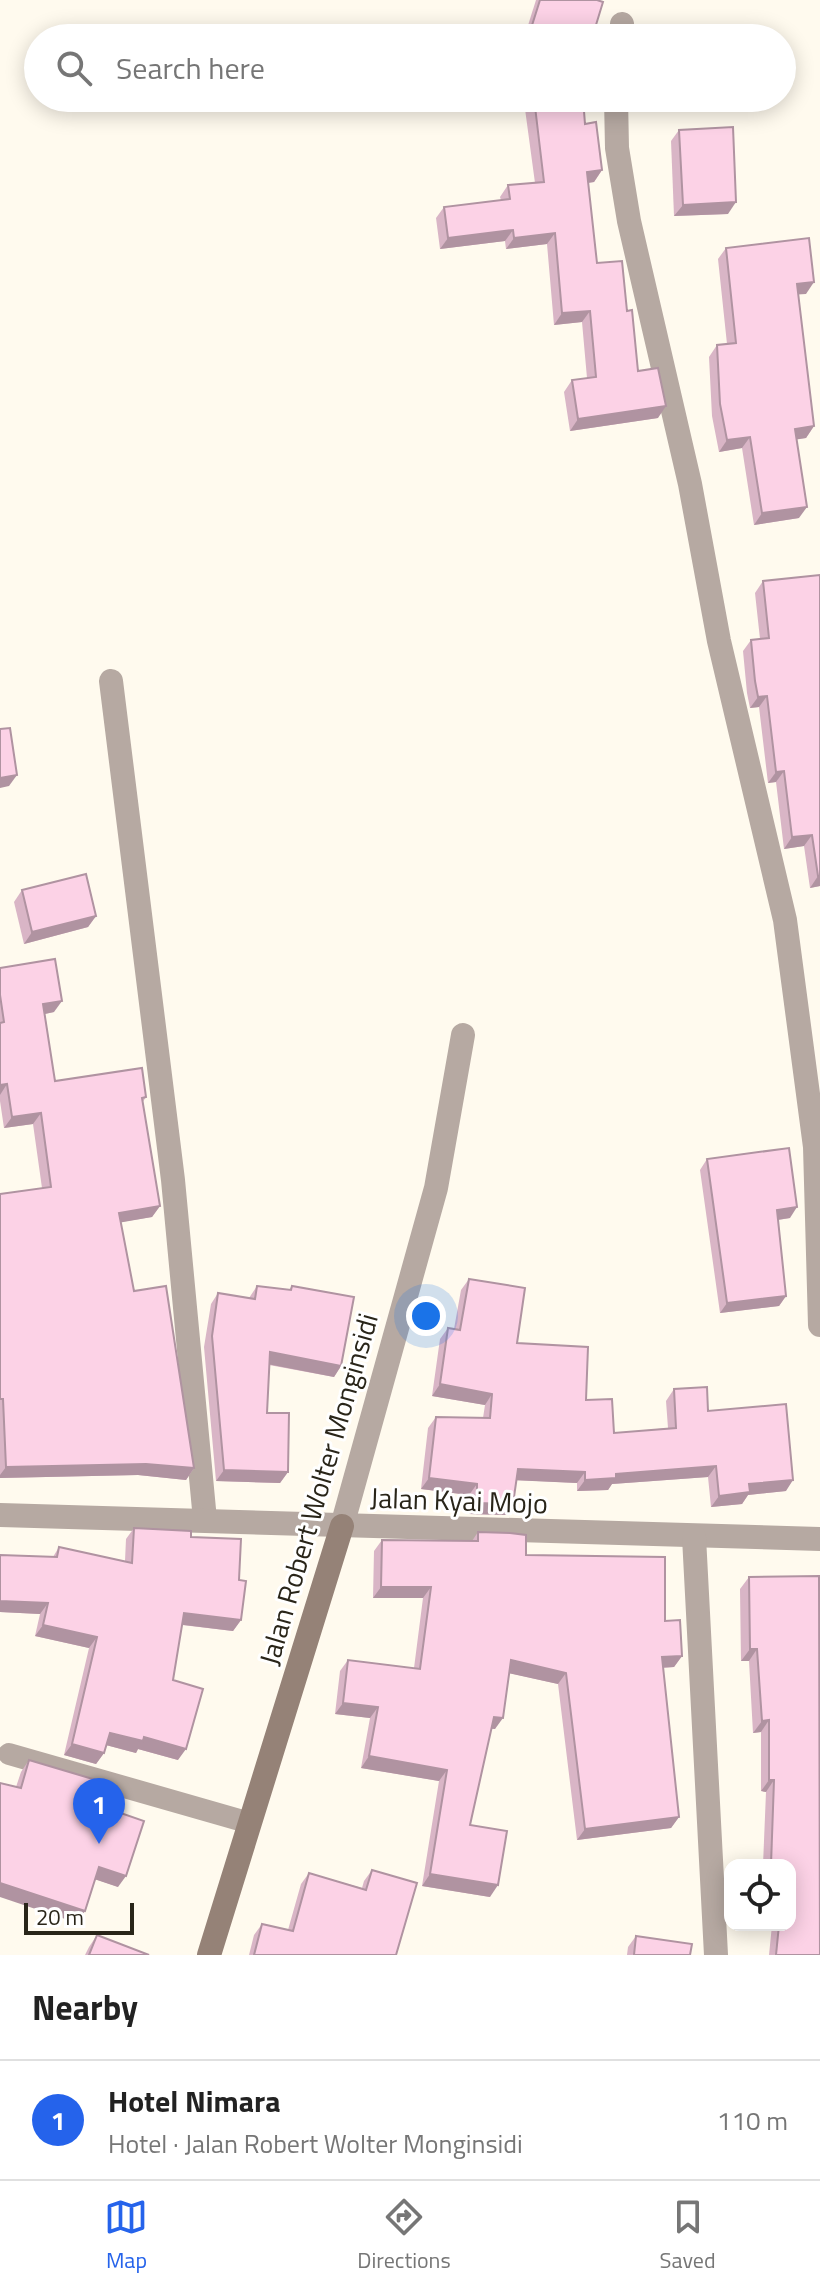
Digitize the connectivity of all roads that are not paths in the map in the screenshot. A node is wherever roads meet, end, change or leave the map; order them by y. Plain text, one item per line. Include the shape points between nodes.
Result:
1 (616, 112) edge
2 (111, 681) dead end
3 (463, 1035) dead end
4 (820, 1325) edge
5 (0, 1515) edge
6 (205, 1520) junction
7 (342, 1526) junction
8 (694, 1537) junction
9 (820, 1539) edge
10 (9, 1754) dead end
11 (250, 1823) junction
12 (209, 1955) edge
13 (716, 1955) edge

1 - 4 street via 629,221 785,920 815,1147
2 - 6 street via 173,1180
3 - 7 street, Jalan Robert Wolter Monginsidi via 436,1188
5 - 6 street, Jalan Kyai Mojo
6 - 7 street, Jalan Kyai Mojo
7 - 8 street, Jalan Kyai Mojo
7 - 11 street, Jalan Robert Wolter Monginsidi
8 - 9 street, Jalan Kyai Mojo
8 - 13 street
10 - 11 lane
11 - 12 street, Jalan Robert Wolter Monginsidi

